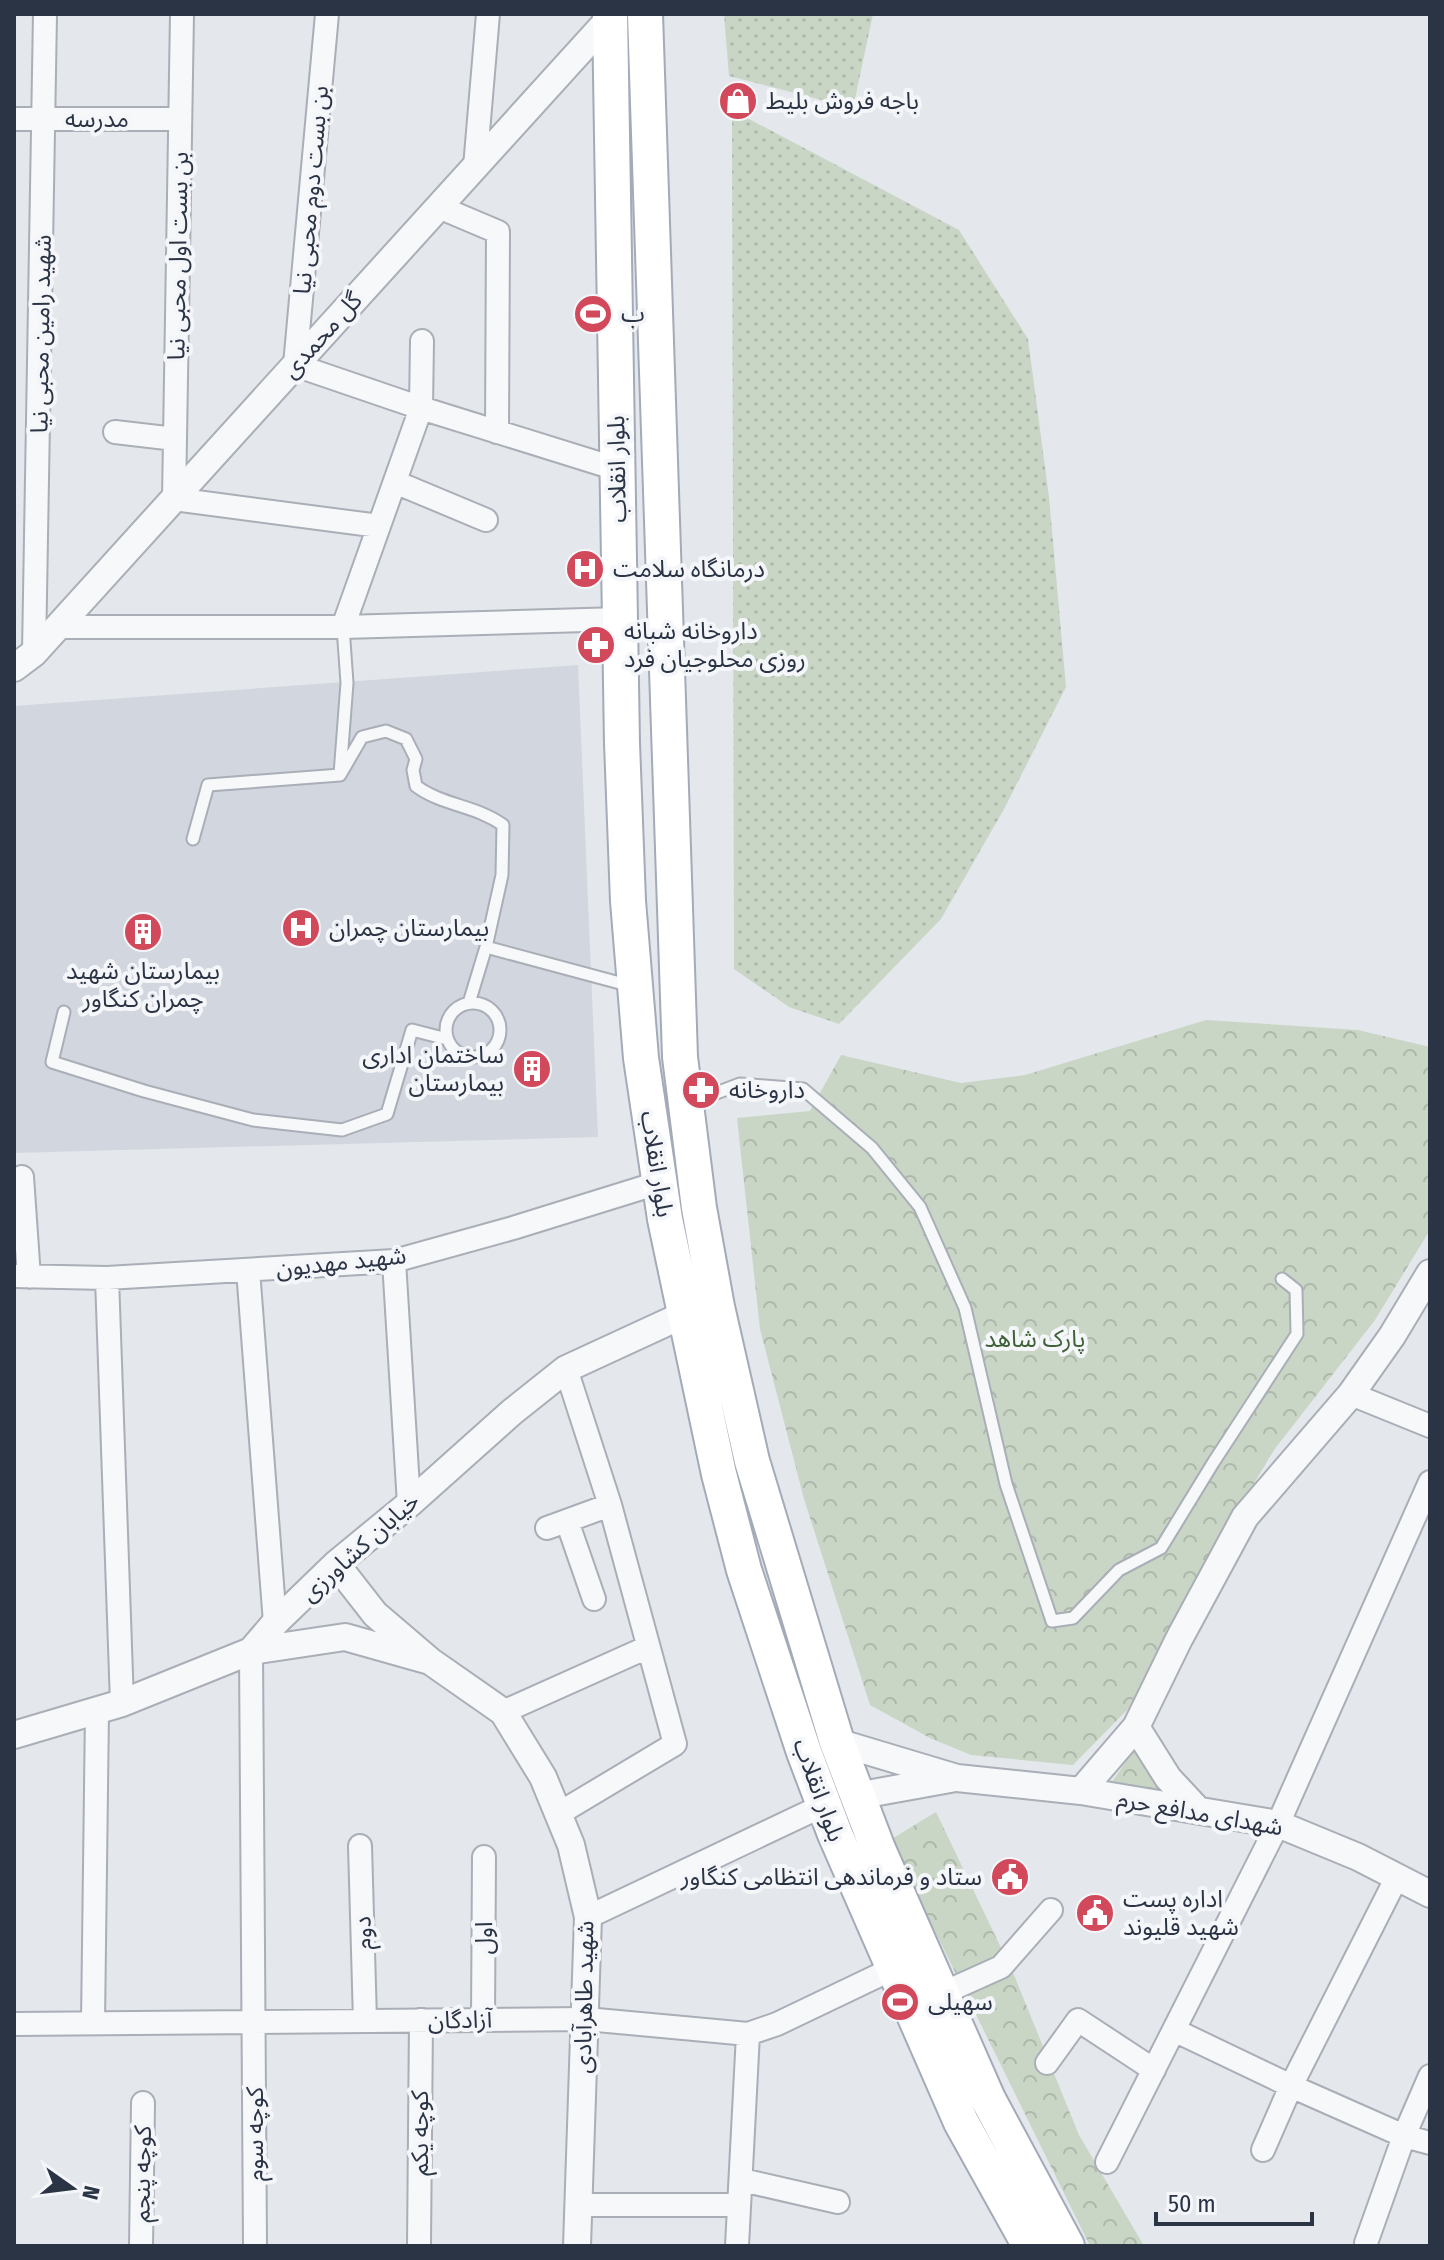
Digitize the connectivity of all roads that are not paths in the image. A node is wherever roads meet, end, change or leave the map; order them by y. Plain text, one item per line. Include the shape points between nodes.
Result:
1 (45, 14) edge
2 (182, 14) edge
3 (327, 14) edge
4 (488, 14) edge
5 (645, 14) edge
6 (607, 15) edge
7 (14, 119) edge
8 (45, 119) junction
9 (180, 119) junction
10 (475, 167) junction
11 (439, 207) junction
12 (422, 341) dead end
13 (295, 365) junction
14 (421, 408) junction
15 (115, 432) dead end
16 (497, 432) junction
17 (175, 439) junction
18 (617, 469) junction
19 (395, 482) junction
20 (174, 499) junction
21 (486, 520) dead end
22 (379, 526) junction
23 (620, 619) junction
24 (58, 627) junction
25 (343, 627) junction
26 (21, 657) edge
27 (340, 775) junction
28 (193, 839) dead end
29 (486, 947) junction
30 (635, 987) junction
31 (469, 1003) junction
32 (64, 1012) dead end
33 (447, 1039) junction
34 (686, 1104) junction
35 (22, 1177) dead end
36 (658, 1183) junction
37 (394, 1261) junction
38 (248, 1270) junction
39 (1430, 1273) edge
40 (21, 1276) edge
41 (107, 1278) junction
42 (1282, 1279) dead end
43 (683, 1315) junction
44 (566, 1369) junction
45 (1351, 1394) junction
46 (1430, 1426) edge
47 (1430, 1482) edge
48 (409, 1504) junction
49 (610, 1505) junction
50 (336, 1564) junction
51 (594, 1599) dead end
52 (275, 1623) junction
53 (648, 1647) junction
54 (251, 1651) junction
55 (430, 1661) junction
56 (110, 1707) junction
57 (503, 1712) junction
58 (1136, 1727) junction
59 (14, 1735) edge
60 (837, 1742) junction
61 (957, 1778) junction
62 (1081, 1791) junction
63 (840, 1800) junction
64 (1196, 1808) junction
65 (558, 1814) junction
66 (1278, 1824) junction
67 (360, 1846) dead end
68 (484, 1857) dead end
69 (1397, 1877) junction
70 (1430, 1894) edge
71 (1051, 1910) dead end
72 (588, 1917) junction
73 (892, 1969) junction
74 (941, 1994) junction
75 (483, 2019) junction
76 (586, 2019) junction
77 (421, 2020) junction
78 (365, 2021) junction
79 (255, 2022) junction
80 (93, 2023) junction
81 (14, 2024) edge
82 (1174, 2030) junction
83 (748, 2034) junction
84 (1047, 2063) dead end
85 (1154, 2070) junction
86 (1430, 2076) edge
87 (1291, 2086) junction
88 (143, 2103) dead end
89 (1404, 2136) junction
90 (1430, 2143) edge
91 (1263, 2150) dead end
92 (1107, 2162) dead end
93 (742, 2180) junction
94 (838, 2202) dead end
95 (578, 2205) junction
96 (739, 2205) junction
97 (1366, 2243) dead end
98 (141, 2246) edge
99 (255, 2246) edge
100 (419, 2246) edge
101 (577, 2246) edge
102 (737, 2246) edge
103 (1030, 2246) edge
104 (1067, 2246) edge

1 - 8 street, شهید رامین محبی نیا
2 - 9 street, بن بست اول محبی نیا
3 - 13 street, بن بست دوم محبی نیا
4 - 10 street
5 - 34 main road, بلوار انقلاب via 673,901
6 - 10 street, گل محمدی
6 - 18 main road, بلوار انقلاب
7 - 8 street, مدرسه
8 - 9 street, مدرسه
8 - 26 street, شهید رامین محبی نیا
9 - 17 street, بن بست اول محبی نیا
10 - 11 street, گل محمدی
11 - 13 street, گل محمدی
11 - 16 street via 498,232
12 - 14 street
13 - 14 street
13 - 20 street, گل محمدی
14 - 16 street
14 - 19 street
15 - 17 street
16 - 18 street
17 - 20 street, بن بست اول محبی نیا
18 - 23 main road, بلوار انقلاب
19 - 21 street
19 - 22 street
20 - 22 street
20 - 24 street, گل محمدی
22 - 25 street
23 - 25 street
23 - 30 main road, بلوار انقلاب
24 - 25 street
24 - 26 street, گل محمدی
25 - 27 lane via 347,683
27 - 28 lane via 208,785
27 - 29 lane via 362,737 386,731 406,739 416,759 416,786 431,797 485,812 503,825 502,875
29 - 30 lane
29 - 31 lane
30 - 36 main road, بلوار انقلاب
31 - 33 lane via 448,1020
31 - 33 lane via 493,1011 500,1026 498,1043 485,1055 467,1057
32 - 33 lane via 52,1062 253,1120 315,1129 342,1130 387,1114 412,1030
34 - 42 lane via 740,1084 803,1089 872,1148 920,1207 965,1308 1006,1484 1052,1621 1073,1618 1119,1570 1161,1548 1297,1334 1296,1290
34 - 60 main road, بلوار انقلاب via 717,1307 752,1461
35 - 40 street
36 - 37 street, شهید مهدیون
36 - 43 main road, بلوار انقلاب
37 - 38 street, شهید مهدیون
37 - 48 street
38 - 41 street, شهید مهدیون
38 - 52 street
39 - 45 street
40 - 41 street, شهید مهدیون
41 - 56 street
43 - 44 street, خیابان کشاورزی
43 - 63 main road, بلوار انقلاب via 744,1570
44 - 48 street, خیابان کشاورزی
44 - 49 street
45 - 46 street
45 - 58 street via 1245,1517
47 - 66 street
48 - 50 street, خیابان کشاورزی
49 - 51 street via 557,1524
49 - 53 street
50 - 52 street, خیابان کشاورزی
50 - 55 street via 375,1614
52 - 54 street, خیابان کشاورزی
53 - 57 street
53 - 65 street via 675,1744
54 - 55 street via 345,1637
54 - 56 street, خیابان کشاورزی
54 - 79 street, کوچه سوم
55 - 57 street, شهید طاهرآبادی
56 - 59 street, خیابان کشاورزی
56 - 80 street
57 - 65 street, شهید طاهرآبادی via 543,1777
58 - 62 street
58 - 64 street via 1168,1778
60 - 61 street
60 - 63 main road, بلوار انقلاب
61 - 62 street, شهدای مدافع حرم
61 - 63 street
62 - 64 street, شهدای مدافع حرم
63 - 72 street
63 - 73 main road, بلوار انقلاب
63 - 74 main road, بلوار انقلاب
64 - 66 street, شهدای مدافع حرم
65 - 72 street, شهید طاهرآبادی
66 - 69 street, شهدای مدافع حرم
66 - 82 street
67 - 78 street, دوم
68 - 75 street, اول
69 - 70 street, شهدای مدافع حرم
69 - 87 street
71 - 74 street via 1001,1967
72 - 76 street, شهید طاهرآبادی
73 - 83 street, آزادگان
73 - 103 main road, بلوار انقلاب via 961,2122
74 - 104 main road, بلوار انقلاب via 988,2099
75 - 76 street, آزادگان
75 - 77 street, آزادگان
76 - 83 street, آزادگان
76 - 95 street, شهید طاهرآبادی
77 - 78 street, آزادگان
77 - 100 street, کوچه یکم
78 - 79 street, آزادگان
79 - 80 street, آزادگان
79 - 99 street, کوچه سوم
80 - 81 street, آزادگان
82 - 85 street
82 - 87 street
83 - 93 street
84 - 85 street via 1078,2020
85 - 92 street
86 - 89 street
87 - 89 street
87 - 91 street
88 - 98 street, کوچه پنجم
89 - 90 street
89 - 97 street
93 - 94 street
93 - 96 street
95 - 96 street
95 - 101 street, شهید طاهرآبادی
96 - 102 street

